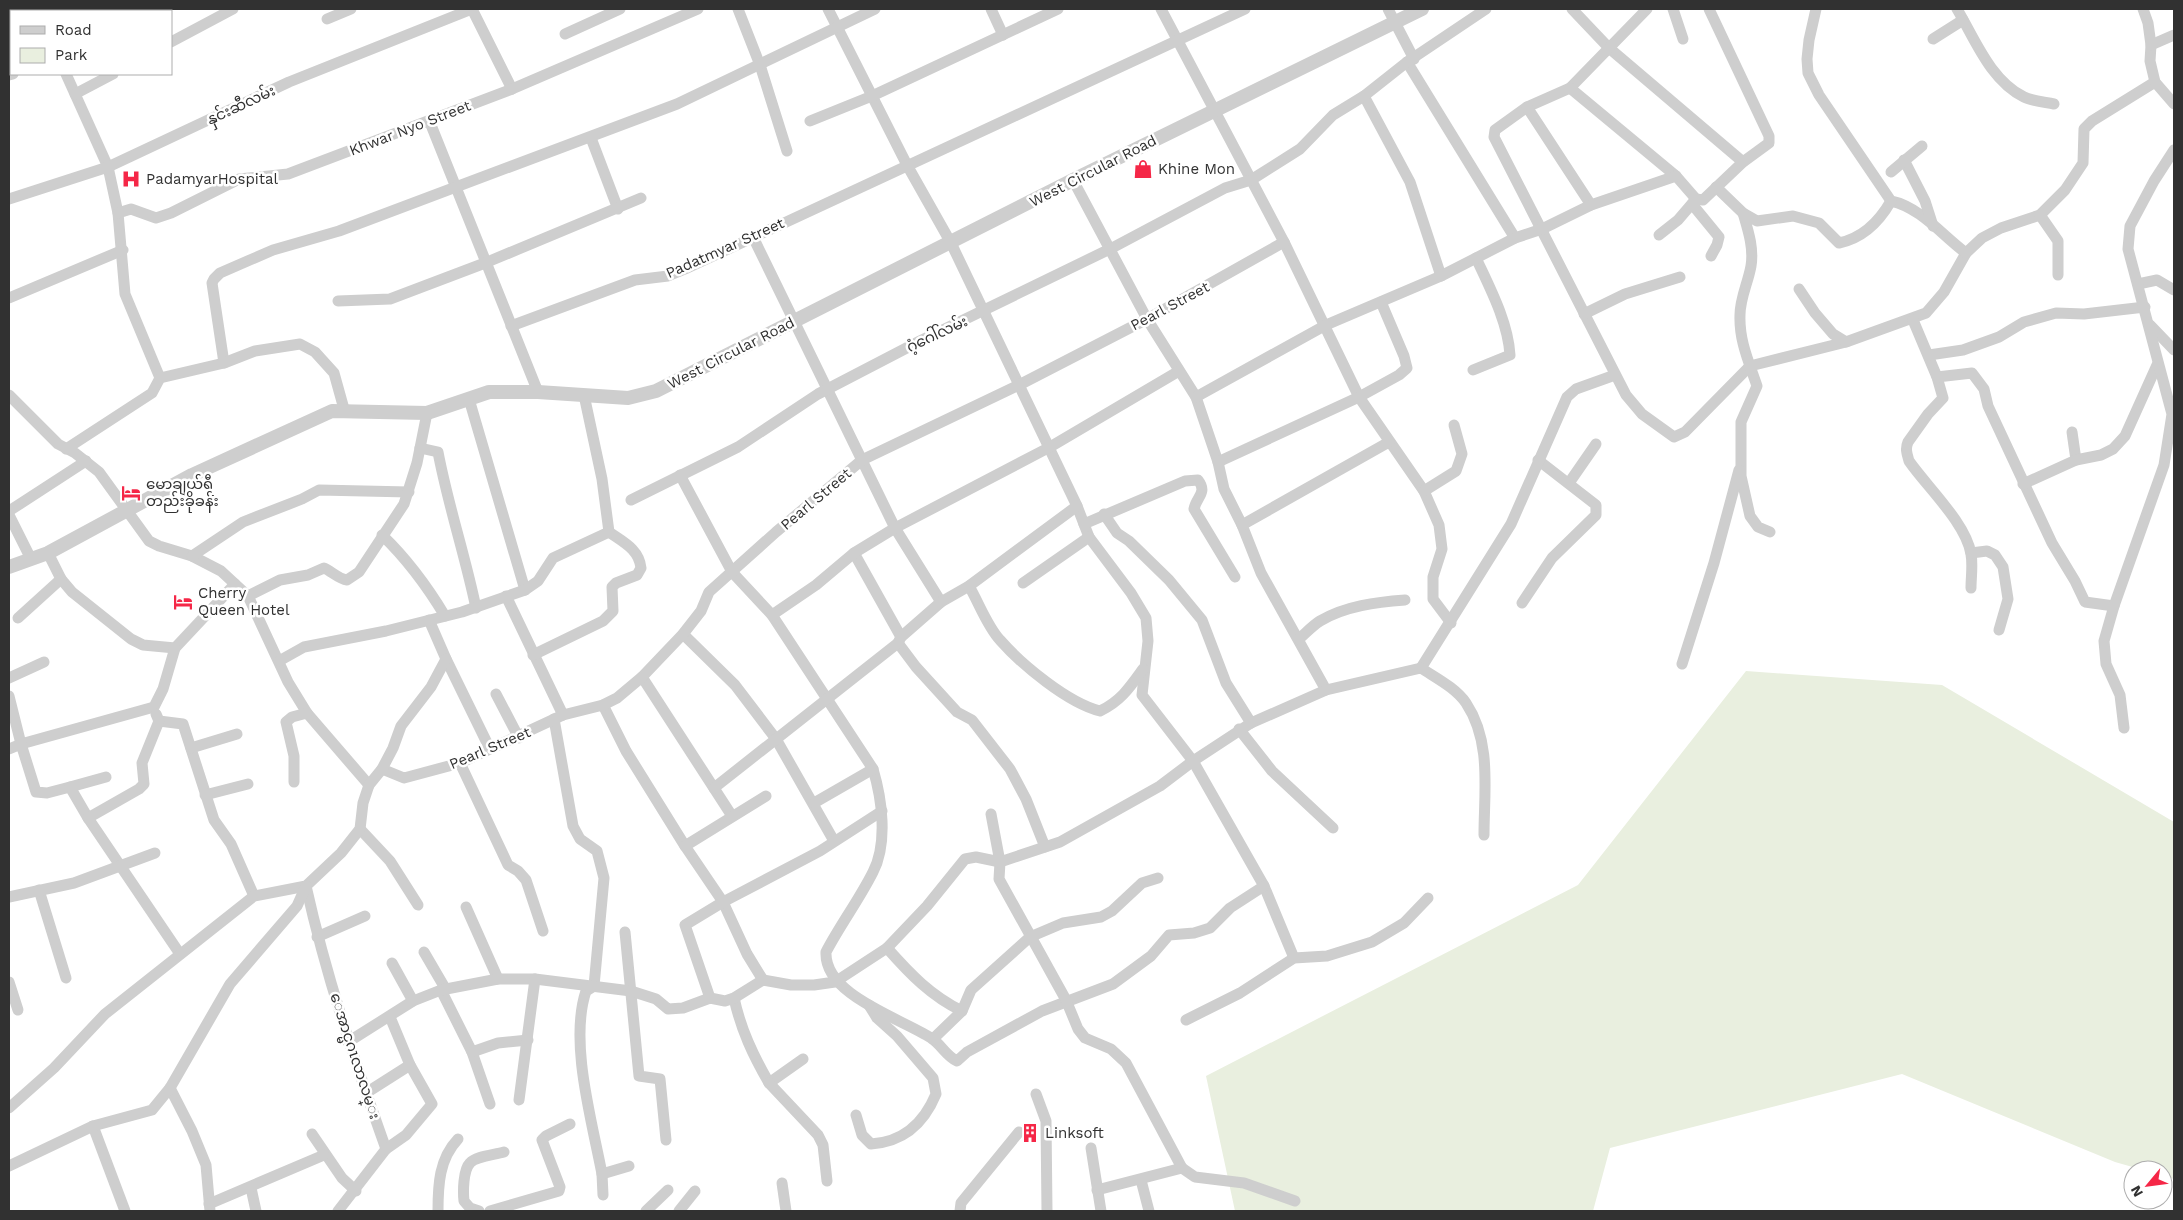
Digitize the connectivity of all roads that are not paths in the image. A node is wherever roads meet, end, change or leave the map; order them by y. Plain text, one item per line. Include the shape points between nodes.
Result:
1 (233, 9) edge
2 (351, 9) edge
3 (472, 9) edge
4 (620, 9) edge
5 (698, 9) edge
6 (738, 9) edge
7 (828, 9) edge
8 (875, 9) edge
9 (992, 9) edge
10 (1058, 9) edge
11 (1161, 9) edge
12 (1245, 9) edge
13 (1388, 9) edge
14 (1422, 9) edge
15 (1486, 9) edge
16 (1648, 9) edge
17 (1673, 9) edge
18 (1709, 9) edge
19 (1816, 9) edge
20 (1957, 9) edge
21 (2143, 9) edge
22 (1579, 11) edge
23 (327, 19) dead end
24 (1964, 20) junction
25 (1394, 23) junction
26 (837, 27) junction
27 (565, 34) dead end
28 (1003, 35) junction
29 (2174, 35) edge
30 (1682, 39) dead end
31 (1933, 39) dead end
32 (172, 41) edge
33 (1177, 41) junction
34 (2151, 45) junction
35 (1609, 48) junction
36 (1410, 61) junction
37 (760, 65) junction
38 (66, 75) edge
39 (111, 75) edge
40 (2155, 82) junction
41 (1570, 88) junction
42 (512, 89) junction
43 (75, 94) junction
44 (872, 96) junction
45 (1364, 96) junction
46 (2054, 104) dead end
47 (2174, 104) edge
48 (1527, 107) junction
49 (1213, 111) junction
50 (429, 120) junction
51 (810, 121) dead end
52 (591, 138) junction
53 (1922, 146) dead end
54 (2174, 150) edge
55 (787, 151) dead end
56 (1904, 160) junction
57 (1743, 162) junction
58 (907, 165) junction
59 (108, 167) junction
60 (1891, 172) dead end
61 (1676, 176) junction
62 (1073, 180) junction
63 (1250, 180) junction
64 (1716, 187) junction
65 (455, 189) junction
66 (641, 198) dead end
67 (9, 199) edge
68 (1891, 201) junction
69 (1694, 202) junction
70 (1591, 205) junction
71 (618, 209) junction
72 (1743, 213) junction
73 (118, 214) junction
74 (2040, 215) junction
75 (1933, 226) junction
76 (1542, 229) junction
77 (1659, 235) dead end
78 (753, 237) junction
79 (1515, 238) junction
80 (1284, 242) junction
81 (951, 243) junction
82 (1112, 248) junction
83 (123, 250) junction
84 (1966, 253) junction
85 (1711, 256) dead end
86 (1476, 258) junction
87 (485, 263) junction
88 (2058, 275) dead end
89 (1441, 276) junction
90 (1680, 277) dead end
91 (2138, 284) junction
92 (1799, 289) dead end
93 (2174, 290) edge
94 (9, 298) edge
95 (338, 302) dead end
96 (1381, 302) junction
97 (2145, 307) junction
98 (984, 312) junction
99 (1584, 314) junction
100 (1147, 319) junction
101 (1913, 320) junction
102 (793, 322) junction
103 (1326, 325) junction
104 (2150, 325) junction
105 (511, 326) junction
106 (1846, 342) junction
107 (2174, 350) edge
108 (1929, 355) junction
109 (224, 363) junction
110 (2157, 365) junction
111 (1750, 366) junction
112 (1473, 370) dead end
113 (1179, 371) junction
114 (1615, 375) junction
115 (1937, 377) junction
116 (160, 378) junction
117 (1019, 385) junction
118 (826, 390) junction
119 (538, 392) junction
120 (9, 395) edge
121 (584, 395) junction
122 (1196, 397) junction
123 (1359, 397) junction
124 (469, 399) junction
125 (344, 410) junction
126 (428, 413) junction
127 (1454, 425) dead end
128 (2072, 432) dead end
129 (1389, 442) junction
130 (1596, 444) dead end
131 (420, 448) junction
132 (1050, 448) junction
133 (66, 449) junction
134 (862, 460) junction
135 (1538, 460) junction
136 (2076, 460) junction
137 (86, 461) junction
138 (1218, 462) junction
139 (1740, 463) junction
140 (680, 475) junction
141 (1569, 483) junction
142 (2023, 484) junction
143 (1424, 491) junction
144 (409, 492) junction
145 (631, 500) dead end
146 (1077, 506) junction
147 (9, 510) edge
148 (128, 510) junction
149 (1104, 514) junction
150 (9, 515) edge
151 (1084, 524) junction
152 (1242, 525) junction
153 (895, 528) junction
154 (609, 532) junction
155 (1770, 532) dead end
156 (382, 535) junction
157 (1089, 538) junction
158 (48, 553) junction
159 (854, 553) junction
160 (1971, 553) junction
161 (192, 556) junction
162 (31, 559) junction
163 (9, 568) edge
164 (732, 572) junction
165 (1235, 577) dead end
166 (61, 579) junction
167 (1023, 583) dead end
168 (235, 584) junction
169 (969, 586) junction
170 (1971, 588) dead end
171 (525, 590) junction
172 (248, 596) junction
173 (506, 596) junction
174 (1406, 600) dead end
175 (941, 602) junction
176 (1522, 603) dead end
177 (2114, 606) junction
178 (476, 608) junction
179 (772, 615) junction
180 (445, 616) junction
181 (18, 618) dead end
182 (429, 620) junction
183 (1451, 623) junction
184 (1999, 630) dead end
185 (683, 634) junction
186 (1299, 639) junction
187 (899, 640) junction
188 (175, 648) junction
189 (534, 655) junction
190 (446, 660) junction
191 (279, 661) junction
192 (44, 662) dead end
193 (1682, 664) dead end
194 (1143, 668) junction
195 (1421, 668) junction
196 (642, 677) junction
197 (9, 678) edge
198 (1326, 690) junction
199 (496, 694) dead end
200 (9, 696) edge
201 (829, 700) junction
202 (603, 705) junction
203 (154, 707) junction
204 (307, 713) junction
205 (558, 717) junction
206 (159, 721) junction
207 (1251, 723) junction
208 (2124, 728) dead end
209 (1239, 729) junction
210 (237, 734) dead end
211 (519, 738) junction
212 (776, 739) junction
213 (21, 744) junction
214 (9, 748) edge
215 (191, 748) junction
216 (490, 749) junction
217 (1193, 761) junction
218 (460, 763) junction
219 (382, 769) junction
220 (873, 769) junction
221 (106, 778) dead end
222 (294, 782) dead end
223 (248, 784) dead end
224 (369, 785) junction
225 (70, 787) junction
226 (714, 788) junction
227 (205, 795) junction
228 (766, 796) dead end
229 (814, 803) junction
230 (882, 811) junction
231 (991, 814) dead end
232 (732, 816) junction
233 (88, 818) junction
234 (1333, 828) dead end
235 (360, 829) junction
236 (1484, 834) dead end
237 (834, 841) junction
238 (685, 846) junction
239 (1045, 847) junction
240 (155, 853) dead end
241 (1000, 862) junction
242 (122, 866) junction
243 (1158, 878) dead end
244 (306, 886) junction
245 (1264, 886) junction
246 (39, 890) junction
247 (9, 896) edge
248 (254, 896) junction
249 (1428, 898) dead end
250 (723, 902) junction
251 (418, 906) dead end
252 (466, 907) dead end
253 (365, 916) dead end
254 (543, 931) dead end
255 (626, 932) dead end
256 (317, 937) junction
257 (1030, 937) junction
258 (887, 948) junction
259 (424, 952) dead end
260 (180, 954) junction
261 (1294, 958) junction
262 (392, 963) dead end
263 (66, 978) dead end
264 (498, 979) junction
265 (535, 979) junction
266 (763, 980) junction
267 (9, 982) edge
268 (835, 982) junction
269 (594, 986) junction
270 (443, 989) junction
271 (631, 991) junction
272 (710, 998) junction
273 (734, 998) junction
274 (1066, 1000) junction
275 (414, 1001) junction
276 (868, 1004) junction
277 (18, 1010) dead end
278 (962, 1011) junction
279 (390, 1017) junction
280 (1186, 1020) dead end
281 (933, 1039) junction
282 (528, 1040) junction
283 (348, 1042) junction
284 (472, 1052) junction
285 (802, 1059) dead end
286 (410, 1065) junction
287 (769, 1083) junction
288 (170, 1088) junction
289 (366, 1093) junction
290 (1036, 1094) dead end
291 (520, 1100) dead end
292 (490, 1104) dead end
293 (9, 1108) edge
294 (856, 1115) dead end
295 (570, 1124) dead end
296 (93, 1126) junction
297 (1019, 1132) dead end
298 (312, 1134) dead end
299 (458, 1138) dead end
300 (666, 1140) dead end
301 (1090, 1148) dead end
302 (386, 1149) junction
303 (504, 1152) dead end
304 (324, 1155) junction
305 (9, 1166) edge
306 (629, 1166) dead end
307 (1182, 1168) junction
308 (602, 1174) junction
309 (1141, 1180) junction
310 (827, 1181) dead end
311 (782, 1183) dead end
312 (250, 1188) junction
313 (668, 1190) dead end
314 (1097, 1190) junction
315 (356, 1191) junction
316 (695, 1191) dead end
317 (603, 1195) dead end
318 (1295, 1201) dead end
319 (210, 1208) edge
320 (125, 1211) edge
321 (256, 1211) edge
322 (338, 1211) edge
323 (438, 1211) edge
324 (479, 1211) edge
325 (490, 1211) edge
326 (646, 1211) edge
327 (679, 1211) edge
328 (786, 1211) edge
329 (960, 1211) edge
330 (1048, 1211) edge
331 (1101, 1211) edge
332 (1149, 1211) edge

1 - 32 street
2 - 23 street
3 - 42 street
3 - 59 street, နှင်းဆီလမ်း via 289,82
4 - 27 street
5 - 42 street, Khwar Nyo Street
6 - 37 street
7 - 26 street
8 - 26 street
9 - 28 street
10 - 28 street
11 - 33 street
12 - 33 street, Padatmyar Street
13 - 25 street
14 - 25 street, West Circular Road
15 - 36 street, ဂံ့ဂေါ်လမ်း
16 - 35 street
17 - 30 street
18 - 57 street via 1769,136 1769,143
19 - 68 street via 1808,40 1808,73 1819,95
20 - 24 street
21 - 34 street
22 - 35 street
24 - 31 street
24 - 46 street via 1995,73 2025,97
25 - 36 street
25 - 49 street, West Circular Road
26 - 37 street
26 - 44 street
28 - 44 street
29 - 34 street
33 - 49 street
33 - 58 street, Padatmyar Street
34 - 40 street via 2150,61
35 - 41 street
35 - 57 street
36 - 45 street, ဂံ့ဂေါ်လမ်း
36 - 79 street
37 - 52 street via 677,104
37 - 55 street
38 - 43 street
39 - 43 street
40 - 47 street
40 - 74 street via 2092,120 2084,129 2083,163 2065,190
41 - 48 street
41 - 61 street
42 - 50 street, Khwar Nyo Street
43 - 59 street
44 - 51 street
44 - 58 street
45 - 63 street, ဂံ့ဂေါ်လမ်း via 1333,115 1307,144
45 - 89 street via 1410,182
48 - 70 street
48 - 76 street via 1495,130 1494,137
49 - 62 street, West Circular Road
49 - 63 street
50 - 65 street
50 - 73 street, Khwar Nyo Street via 288,174 239,179 156,218 131,209
52 - 65 street
52 - 71 street
53 - 56 street
54 - 91 street via 2130,226 2128,249
56 - 60 street
56 - 75 street via 1925,201
57 - 64 street
58 - 78 street, Padatmyar Street
58 - 81 street
59 - 67 street, နှင်းဆီလမ်း
59 - 73 street
61 - 69 street
61 - 70 street
62 - 81 street, West Circular Road
62 - 82 street
63 - 80 street
63 - 82 street, ဂံ့ဂေါ်လမ်း via 1226,188
64 - 69 street via 1703,200
64 - 72 street
65 - 87 street
65 - 109 street via 339,231 273,250 220,273 212,283
66 - 71 street
68 - 72 street via 1884,214 1868,230 1852,240 1839,242 1819,223 1793,216 1757,221
68 - 75 street via 1900,203
69 - 77 street
69 - 85 street via 1719,237
70 - 76 street
71 - 87 street
72 - 111 street via 1750,237 1751,265 1742,295 1741,344
73 - 83 street
74 - 84 street via 2001,228 1982,238
74 - 88 street via 2058,242
75 - 84 street
76 - 79 street
76 - 99 street
78 - 102 street
78 - 105 street, Padatmyar Street via 676,272 635,280
79 - 86 street
80 - 100 street, Pearl Street
80 - 103 street
81 - 98 street
81 - 102 street, West Circular Road
82 - 98 street, ဂံ့ဂေါ်လမ်း
82 - 100 street
83 - 94 street
83 - 116 street via 126,294
84 - 101 street via 1944,292 1926,313
86 - 89 street
86 - 112 street via 1495,299 1510,355
87 - 95 street via 390,299
87 - 105 street
89 - 96 street
90 - 99 street via 1625,294
91 - 93 street via 2157,280
91 - 97 street
92 - 106 street via 1833,334
96 - 103 street
96 - 123 street via 1407,368
97 - 104 street
97 - 108 street via 2084,314 2056,313 2024,322 1999,337 1964,350
98 - 117 street
98 - 118 street, ဂံ့ဂေါ်လမ်း
99 - 114 street
100 - 113 street
100 - 117 street, Pearl Street
101 - 106 street
101 - 108 street
102 - 118 street
102 - 121 street, West Circular Road via 656,391 628,398
103 - 122 street
103 - 123 street
104 - 107 street
104 - 110 street
105 - 119 street
106 - 111 street
108 - 115 street
109 - 116 street
109 - 125 street via 255,351 300,344 315,352 334,372
110 - 136 street via 2125,436 2113,449 2101,455
110 - 177 street via 2172,414 2164,465
111 - 114 street via 1686,432 1674,437 1642,414
111 - 139 street via 1757,386 1742,422
113 - 122 street
113 - 132 street
114 - 135 street via 1571,392
115 - 142 street via 1972,373 1984,389 1988,406
115 - 160 street via 1943,398 1908,442 1907,454 1917,473 1954,518
116 - 133 street via 152,393
117 - 132 street
117 - 134 street, Pearl Street
118 - 134 street
118 - 140 street, ဂံ့ဂေါ်လမ်း via 738,448
119 - 121 street, West Circular Road
119 - 124 street, West Circular Road via 490,392
120 - 133 street via 34,423
121 - 154 street via 602,479
122 - 138 street
123 - 129 street
123 - 138 street
124 - 126 street, West Circular Road
124 - 171 street
125 - 126 street, West Circular Road
125 - 148 street, West Circular Road via 332,411 261,442
126 - 131 street
127 - 143 street via 1462,454 1456,472
128 - 136 street
129 - 143 street
129 - 152 street
130 - 141 street
131 - 144 street
131 - 178 street via 438,452
132 - 146 street
132 - 153 street
133 - 137 street
134 - 153 street
134 - 164 street, Pearl Street
135 - 141 street
135 - 183 street via 1511,524
136 - 142 street
137 - 147 street
137 - 148 street via 99,472
138 - 152 street via 1224,489
139 - 155 street via 1750,516 1758,527
139 - 193 street via 1714,563
140 - 145 street, ဂံ့ဂေါ်လမ်း
140 - 164 street
141 - 176 street via 1596,506 1596,515 1552,558
142 - 177 street via 2085,602
143 - 183 street via 1439,525 1442,549 1432,577 1433,599
144 - 156 street
144 - 161 street via 319,490 243,522
146 - 151 street
146 - 169 street
148 - 158 street, West Circular Road
148 - 161 street via 149,541
149 - 151 street
149 - 165 street via 1185,481 1198,480 1203,492 1194,509
149 - 207 street via 1117,533 1169,580 1197,614 1226,684
150 - 162 street
151 - 157 street
152 - 186 street via 1261,573
153 - 159 street
153 - 175 street
154 - 171 street via 553,558 538,581
154 - 189 street via 636,554 641,568 637,575 616,583 612,588 613,611 603,621
156 - 172 street via 359,572 346,580 324,568 308,576 280,580
156 - 180 street via 405,556
157 - 167 street
157 - 194 street via 1146,618 1148,641
158 - 162 street, West Circular Road
158 - 166 street
159 - 179 street via 816,586
159 - 187 street
160 - 170 street
160 - 184 street via 1987,551 1995,555 2003,567 2008,599
161 - 168 street via 221,570
162 - 163 street, West Circular Road
164 - 179 street
164 - 185 street, Pearl Street via 710,592 701,611
166 - 181 street
166 - 188 street via 72,592 131,640 143,646
168 - 172 street
168 - 188 street
169 - 175 street
169 - 194 street via 999,639 1045,681 1078,703 1100,711 1113,705 1124,696
171 - 173 street
172 - 191 street
173 - 178 street
173 - 189 street
174 - 186 street via 1378,602 1342,611 1319,621
175 - 187 street
177 - 208 street via 2104,641 2106,664 2120,696
178 - 180 street
179 - 201 street
180 - 182 street
182 - 190 street
182 - 191 street via 304,647
183 - 195 street
185 - 196 street, Pearl Street
185 - 212 street via 735,685
186 - 198 street
187 - 201 street
187 - 239 street via 916,667 958,712 972,720 1010,769
188 - 203 street
189 - 205 street
190 - 216 street
190 - 219 street via 431,687 401,726
191 - 204 street
192 - 197 street
194 - 217 street via 1142,695
195 - 198 street
195 - 236 street via 1447,685 1466,703 1481,734 1485,753
196 - 202 street, Pearl Street
196 - 226 street
198 - 207 street
199 - 211 street
200 - 213 street
201 - 212 street
201 - 220 street
202 - 205 street, Pearl Street
202 - 238 street via 626,751
203 - 206 street
203 - 213 street
204 - 222 street via 286,722 294,756
204 - 224 street
205 - 211 street, Pearl Street
205 - 269 street via 573,826 580,839 597,850 604,878
206 - 215 street via 183,724
206 - 233 street via 143,760 144,784
207 - 209 street
209 - 217 street
209 - 234 street via 1272,771
210 - 215 street
211 - 216 street, Pearl Street
212 - 226 street
212 - 229 street
213 - 214 street
213 - 225 street via 36,792 47,793
215 - 227 street
216 - 218 street, Pearl Street
217 - 239 street via 1160,786 1068,838
217 - 245 street
218 - 219 street, Pearl Street via 404,778
218 - 254 street via 508,865 526,880
219 - 224 street
220 - 229 street
220 - 230 street
221 - 225 street
223 - 227 street
224 - 235 street
225 - 233 street
226 - 232 street
227 - 248 street via 214,820 231,844
228 - 232 street
229 - 237 street
230 - 237 street
230 - 268 street via 874,870 826,952 825,963
231 - 241 street
232 - 238 street
233 - 242 street
235 - 244 street via 341,853
235 - 251 street via 390,861
237 - 250 street
238 - 250 street
239 - 241 street
240 - 242 street
241 - 257 street via 999,879
241 - 258 street via 976,857 965,859
242 - 246 street via 74,883
242 - 260 street
243 - 257 street via 1142,883 1101,917 1063,923
244 - 248 street
244 - 256 street, ေအာင္မဂၤလာလမ္း
244 - 288 street via 296,906 230,984
245 - 261 street
245 - 274 street via 1230,908 1210,928 1169,935 1151,956 1112,984
246 - 247 street
246 - 263 street
248 - 260 street
249 - 261 street via 1404,923 1372,942 1327,956
250 - 266 street
250 - 272 street via 685,925
252 - 264 street
253 - 256 street
255 - 271 street
256 - 283 street, ေအာင္မဂၤလာလမ္း
257 - 274 street
257 - 278 street via 971,990
258 - 268 street
258 - 278 street via 925,989
259 - 270 street
260 - 293 street via 105,1014 54,1068
261 - 280 street via 1240,993
262 - 275 street
264 - 265 street
264 - 270 street
265 - 269 street
265 - 282 street
266 - 268 street via 791,985
266 - 273 street
267 - 277 street
268 - 276 street
269 - 271 street
269 - 308 street via 586,991 582,1003 580,1046
270 - 275 street
270 - 284 street
271 - 272 street via 656,999 668,1008 683,1008
271 - 300 street via 639,1076 660,1079
272 - 273 street via 725,1001
273 - 287 street via 748,1045
274 - 281 street via 1016,1024 957,1061
274 - 307 street via 1085,1038 1111,1049 1126,1063
275 - 279 street
276 - 281 street
276 - 294 street via 933,1078 936,1094 921,1120 905,1135 881,1143 871,1144 862,1135
278 - 281 street
279 - 283 street
279 - 286 street
282 - 284 street via 498,1043
282 - 291 street
283 - 289 street, ေအာင္မဂၤလာလမ္း
284 - 292 street
285 - 287 street
286 - 289 street
286 - 302 street via 432,1104 406,1135
287 - 310 street via 818,1135 823,1145
288 - 296 street via 152,1110
288 - 319 street via 206,1165
289 - 302 street, ေအာင္မဂၤလာလမ္း
290 - 330 street via 1046,1121
295 - 325 street via 542,1140 559,1191
296 - 305 street
296 - 320 street
297 - 329 street via 961,1203
298 - 304 street
299 - 323 street via 442,1162
301 - 314 street
302 - 315 street
303 - 324 street via 470,1162 464,1201
304 - 312 street
304 - 315 street
306 - 308 street
307 - 309 street
307 - 318 street via 1195,1177 1244,1183
308 - 317 street
309 - 314 street
309 - 332 street
311 - 328 street
312 - 319 street
312 - 321 street
313 - 326 street
314 - 331 street
315 - 322 street
316 - 327 street

